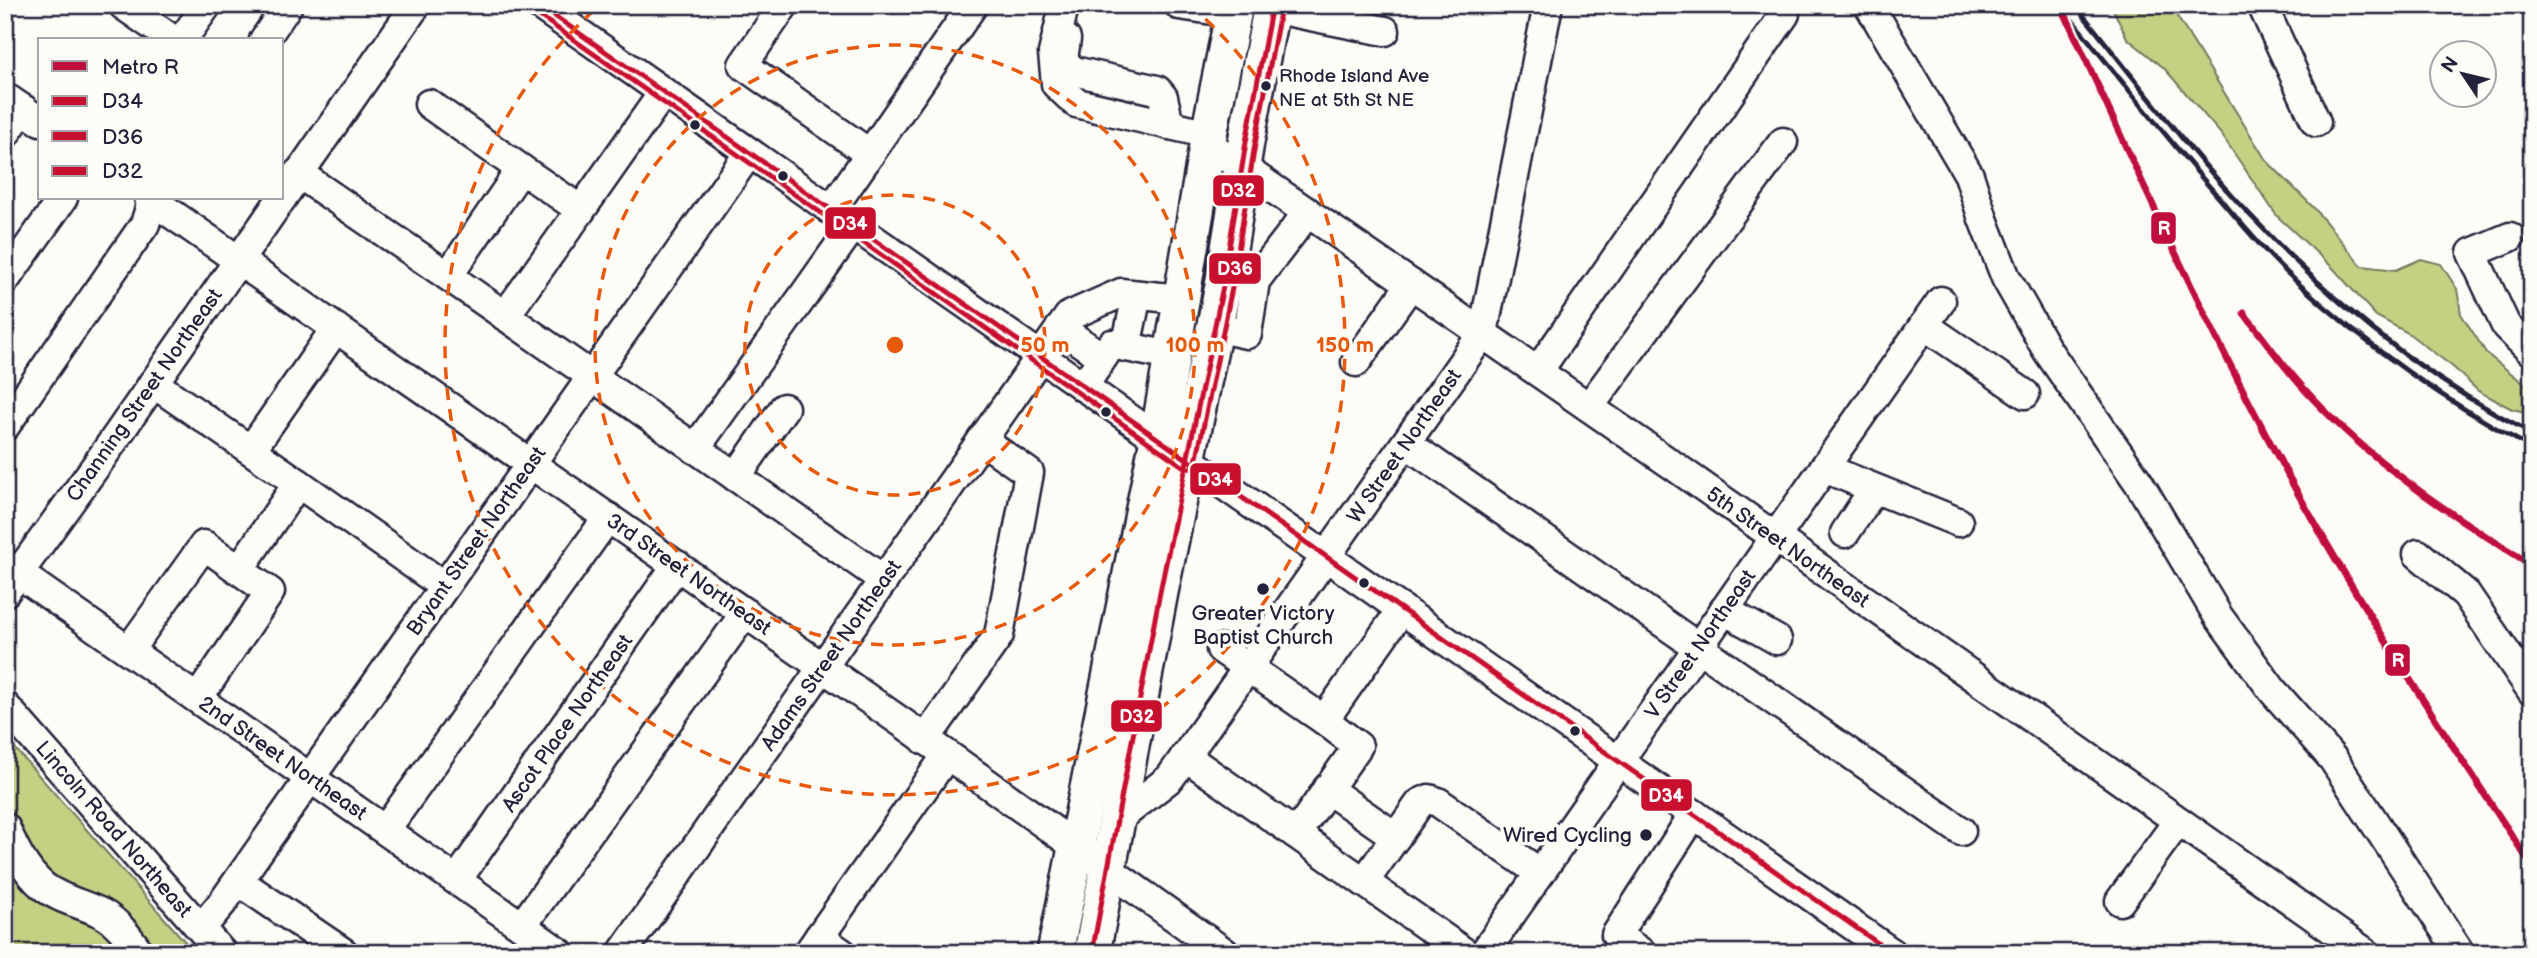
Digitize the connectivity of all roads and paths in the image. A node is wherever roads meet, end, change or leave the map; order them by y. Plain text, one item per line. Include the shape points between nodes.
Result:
1 (123, 5) edge
2 (207, 5) edge
3 (288, 5) edge
4 (416, 5) edge
5 (539, 5) edge
6 (784, 5) edge
7 (973, 5) edge
8 (1067, 5) edge
9 (1080, 5) edge
10 (1179, 5) edge
11 (1548, 5) edge
12 (1779, 5) edge
13 (1869, 5) edge
14 (2262, 5) edge
15 (1272, 6) edge
16 (1234, 9) edge
17 (1385, 31) dead end
18 (170, 38) edge
19 (183, 38) edge
20 (265, 38) edge
21 (663, 93) junction
22 (429, 104) dead end
23 (23, 109) edge
24 (2316, 122) dead end
25 (1169, 125) junction
26 (5, 134) edge
27 (1208, 139) junction
28 (1783, 142) dead end
29 (749, 153) junction
30 (870, 154) junction
31 (1242, 167) junction
32 (521, 169) junction
33 (298, 173) junction
34 (284, 195) edge
35 (62, 200) edge
36 (151, 200) edge
37 (155, 200) edge
38 (281, 200) edge
39 (580, 210) junction
40 (1308, 212) junction
41 (842, 218) junction
42 (2510, 237) dead end
43 (239, 260) junction
44 (448, 276) junction
45 (1240, 279) junction
46 (5, 281) edge
47 (1411, 284) junction
48 (1138, 295) junction
49 (1181, 299) junction
50 (1941, 301) dead end
51 (1093, 307) junction
52 (505, 316) junction
53 (1924, 325) junction
54 (336, 328) junction
55 (1060, 328) junction
56 (1483, 333) junction
57 (1113, 349) junction
58 (2532, 352) edge
59 (1171, 356) junction
60 (1040, 357) junction
61 (1356, 362) dead end
62 (1538, 372) junction
63 (592, 377) junction
64 (153, 383) junction
65 (1083, 387) junction
66 (2025, 394) dead end
67 (1589, 407) junction
68 (784, 408) dead end
69 (5, 426) edge
70 (1158, 439) junction
71 (982, 440) junction
72 (1406, 443) junction
73 (695, 449) junction
74 (251, 450) junction
75 (1187, 460) junction
76 (531, 463) junction
77 (1824, 468) junction
78 (736, 477) junction
79 (298, 483) junction
80 (1874, 489) junction
81 (608, 517) junction
82 (1958, 522) dead end
83 (1845, 533) dead end
84 (1774, 538) junction
85 (2418, 554) dead end
86 (1327, 557) junction
87 (677, 565) junction
88 (239, 570) junction
89 (10, 576) edge
90 (884, 580) junction
91 (444, 586) junction
92 (1402, 609) junction
93 (1724, 610) junction
94 (745, 613) junction
95 (1777, 640) dead end
96 (1698, 647) junction
97 (1221, 649) dead end
98 (129, 650) junction
99 (823, 668) junction
100 (1248, 668) junction
101 (2532, 691) edge
102 (198, 698) junction
103 (5, 706) edge
104 (1324, 720) junction
105 (936, 747) junction
106 (1185, 756) junction
107 (1618, 761) junction
108 (311, 776) junction
109 (1327, 789) junction
110 (1694, 814) junction
111 (1118, 819) junction
112 (2178, 821) junction
113 (5, 827) edge
114 (386, 829) junction
115 (1961, 831) dead end
116 (1296, 834) junction
117 (1396, 837) junction
118 (1077, 846) junction
119 (1109, 869) junction
120 (1540, 873) junction
121 (457, 880) junction
122 (238, 881) junction
123 (1364, 882) junction
124 (2120, 901) dead end
125 (522, 926) junction
126 (201, 928) junction
127 (813, 945) edge
128 (140, 953) edge
129 (222, 953) edge
130 (344, 953) edge
131 (560, 953) edge
132 (622, 953) edge
133 (842, 953) edge
134 (1055, 953) edge
135 (1092, 953) edge
136 (1225, 953) edge
137 (1465, 953) edge
138 (1484, 953) edge
139 (1642, 953) edge
140 (1892, 953) edge
141 (2366, 953) edge
142 (2460, 953) edge

1 - 18 street
2 - 19 street
3 - 20 street
4 - 33 street, Channing Street Northeast
5 - 21 street
6 - 30 street via 743,65
7 - 30 street
8 - 25 street via 1053,53 1056,84 1076,103
9 - 25 street via 1068,26 1065,64 1074,71 1157,90
10 - 16 street
11 - 56 street, W Street Northeast
12 - 62 street via 1785,14
13 - 142 street via 1969,175 2006,278 2047,350 2139,483 2218,616 2273,691 2333,759
14 - 24 street
15 - 17 street
15 - 31 main road
16 - 27 main road
21 - 29 street
21 - 39 street
22 - 32 street
23 - 26 street
25 - 27 street
27 - 31 street, 5th Street Northeast
27 - 49 main road
28 - 67 street
29 - 41 street
29 - 63 street, Bryant Street Northeast
30 - 41 street
31 - 40 street, 5th Street Northeast
31 - 45 main road
32 - 39 street
32 - 44 street
33 - 34 street, Channing Street Northeast
33 - 44 street
35 - 46 street
36 - 69 street via 145,224
37 - 43 street, 3rd Street Northeast
38 - 43 street, Channing Street Northeast
39 - 52 street
40 - 45 street
40 - 47 street, 5th Street Northeast
41 - 60 street
41 - 73 street
42 - 58 street via 2472,253 2506,326
43 - 54 street, 3rd Street Northeast
43 - 64 street, Channing Street Northeast
44 - 52 street
45 - 75 main road via 1214,327
47 - 56 street, 5th Street Northeast
47 - 61 street
48 - 49 street
48 - 51 street via 1121,293
48 - 57 street
49 - 59 main road
50 - 53 street, V Street Northeast
51 - 55 street via 1069,316
51 - 57 street
52 - 63 street
53 - 66 street
53 - 77 street, V Street Northeast
54 - 74 street
54 - 76 street, 3rd Street Northeast
55 - 57 street
55 - 60 street, Adams Street Northeast
56 - 62 street, 5th Street Northeast
56 - 72 street, W Street Northeast
57 - 59 street
57 - 65 street
59 - 70 main road
60 - 65 street
60 - 71 street, Adams Street Northeast
62 - 67 street, 5th Street Northeast
63 - 73 street
63 - 76 street, Bryant Street Northeast
64 - 74 street
64 - 89 street, Channing Street Northeast
65 - 70 street
67 - 84 street, 5th Street Northeast
68 - 78 street
70 - 75 street
70 - 118 main road
71 - 90 street, Adams Street Northeast
71 - 105 street via 1029,473 999,635
72 - 86 street, W Street Northeast
72 - 96 street
73 - 78 street
74 - 79 street
75 - 86 street
75 - 111 main road
76 - 81 street, 3rd Street Northeast
76 - 91 street, Bryant Street Northeast
77 - 80 street
77 - 84 street, V Street Northeast
78 - 90 street
79 - 88 street
79 - 91 street
80 - 82 street
80 - 83 street
81 - 87 street, 3rd Street Northeast
81 - 114 street
84 - 93 street, V Street Northeast
84 - 112 street, 5th Street Northeast
85 - 101 street via 2466,594
86 - 92 street
86 - 100 street, W Street Northeast
87 - 94 street, 3rd Street Northeast
87 - 121 street, Ascot Place Northeast
88 - 98 street via 204,545
88 - 102 street via 270,592
89 - 98 street, 2nd Street Northeast
90 - 99 street, Adams Street Northeast
91 - 108 street, Bryant Street Northeast
92 - 104 street
92 - 107 street
93 - 95 street
93 - 96 street, V Street Northeast
94 - 99 street, 3rd Street Northeast
94 - 125 street
96 - 107 street, V Street Northeast
96 - 115 street
97 - 100 street
98 - 102 street, 2nd Street Northeast
99 - 105 street, 3rd Street Northeast
99 - 132 street, Adams Street Northeast
100 - 104 street
100 - 106 street, W Street Northeast
102 - 108 street, 2nd Street Northeast
103 - 126 street, Lincoln Road Northeast
104 - 109 street via 1358,746
105 - 118 street, 3rd Street Northeast
105 - 127 street
106 - 111 street, W Street Northeast via 1170,778
106 - 116 street
107 - 110 street
107 - 120 street, V Street Northeast
108 - 114 street, 2nd Street Northeast
108 - 122 street, Bryant Street Northeast
109 - 116 street
109 - 117 street
110 - 139 street via 1616,935
110 - 140 street
111 - 119 main road
112 - 124 street
112 - 141 street, 5th Street Northeast
113 - 128 street via 26,867 44,887 104,915 129,936
114 - 121 street, 2nd Street Northeast
116 - 123 street
117 - 120 street via 1420,803 1429,799
117 - 123 street
118 - 119 street, 3rd Street Northeast
118 - 134 main road
119 - 135 main road
119 - 136 street, 3rd Street Northeast
120 - 138 street, V Street Northeast
121 - 125 street, 2nd Street Northeast
122 - 126 street, Bryant Street Northeast
122 - 130 street
123 - 137 street
125 - 131 street, 2nd Street Northeast
126 - 129 street, Lincoln Road Northeast
127 - 133 street

